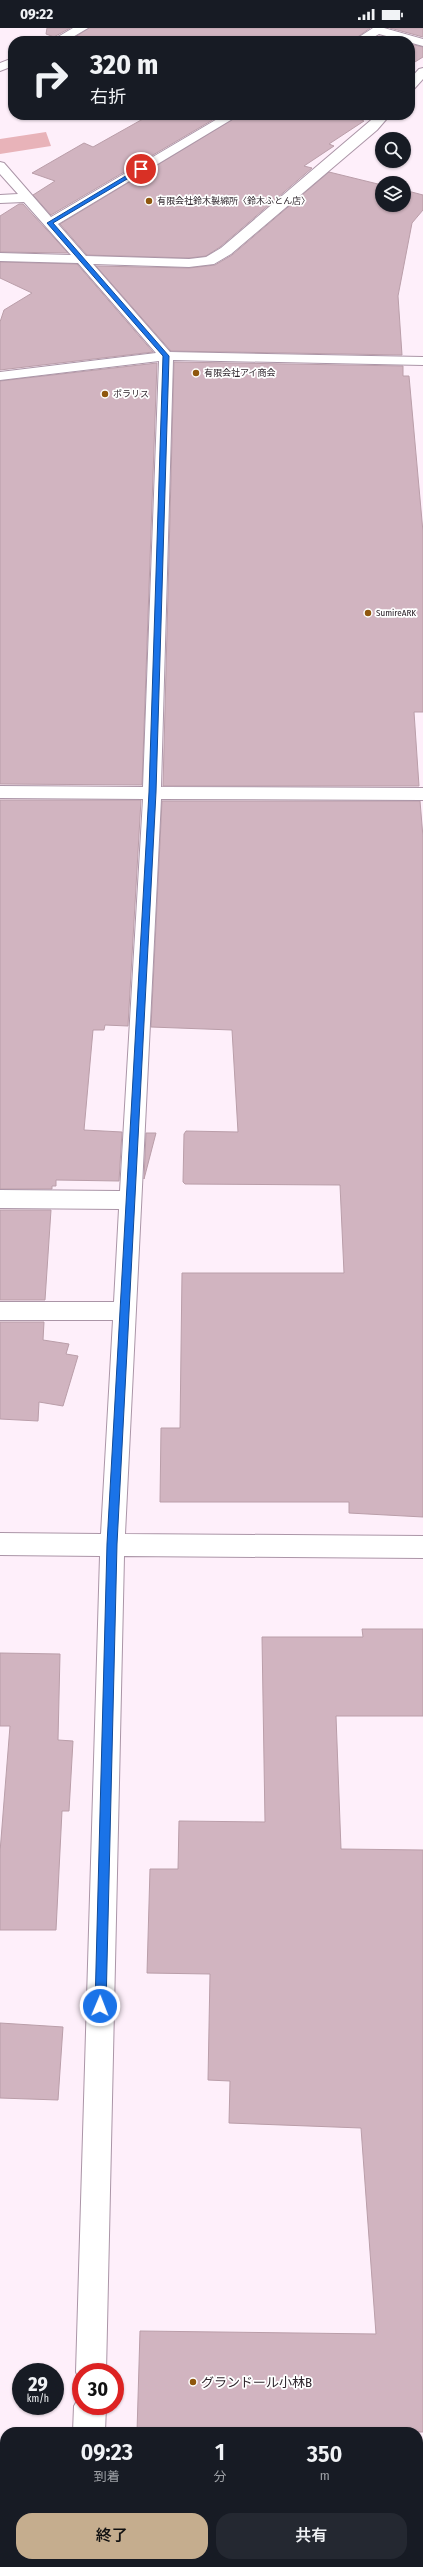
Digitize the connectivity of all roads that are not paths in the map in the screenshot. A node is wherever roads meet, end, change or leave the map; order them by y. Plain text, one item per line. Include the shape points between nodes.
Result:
1 (82, 28) edge
2 (67, 36) edge
3 (368, 36) edge
4 (399, 36) edge
5 (423, 72) edge
6 (415, 81) edge
7 (225, 120) edge
8 (380, 120) edge
9 (0, 166) edge
10 (28, 198) junction
11 (0, 199) edge
12 (50, 223) junction
13 (0, 257) edge
14 (83, 261) junction
15 (166, 356) junction
16 (423, 362) edge
17 (0, 376) edge
18 (0, 792) edge
19 (152, 792) junction
20 (423, 794) edge
21 (0, 1199) edge
22 (130, 1200) junction
23 (0, 1311) edge
24 (124, 1311) junction
25 (0, 1544) edge
26 (112, 1544) junction
27 (423, 1547) edge
28 (91, 2363) edge
29 (90, 2415) edge
30 (89, 2427) edge

1 - 2 street
3 - 4 street via 378,30
5 - 6 street
7 - 12 street
8 - 14 street via 226,251 209,261
9 - 10 street
10 - 11 street
10 - 12 street
12 - 14 street
13 - 14 street
14 - 15 street
15 - 16 street
15 - 17 street
15 - 19 street
18 - 19 street
19 - 20 street
19 - 22 street
21 - 22 street
22 - 24 street
23 - 24 street
24 - 26 street
25 - 26 street
26 - 27 street
26 - 28 street
29 - 30 street

